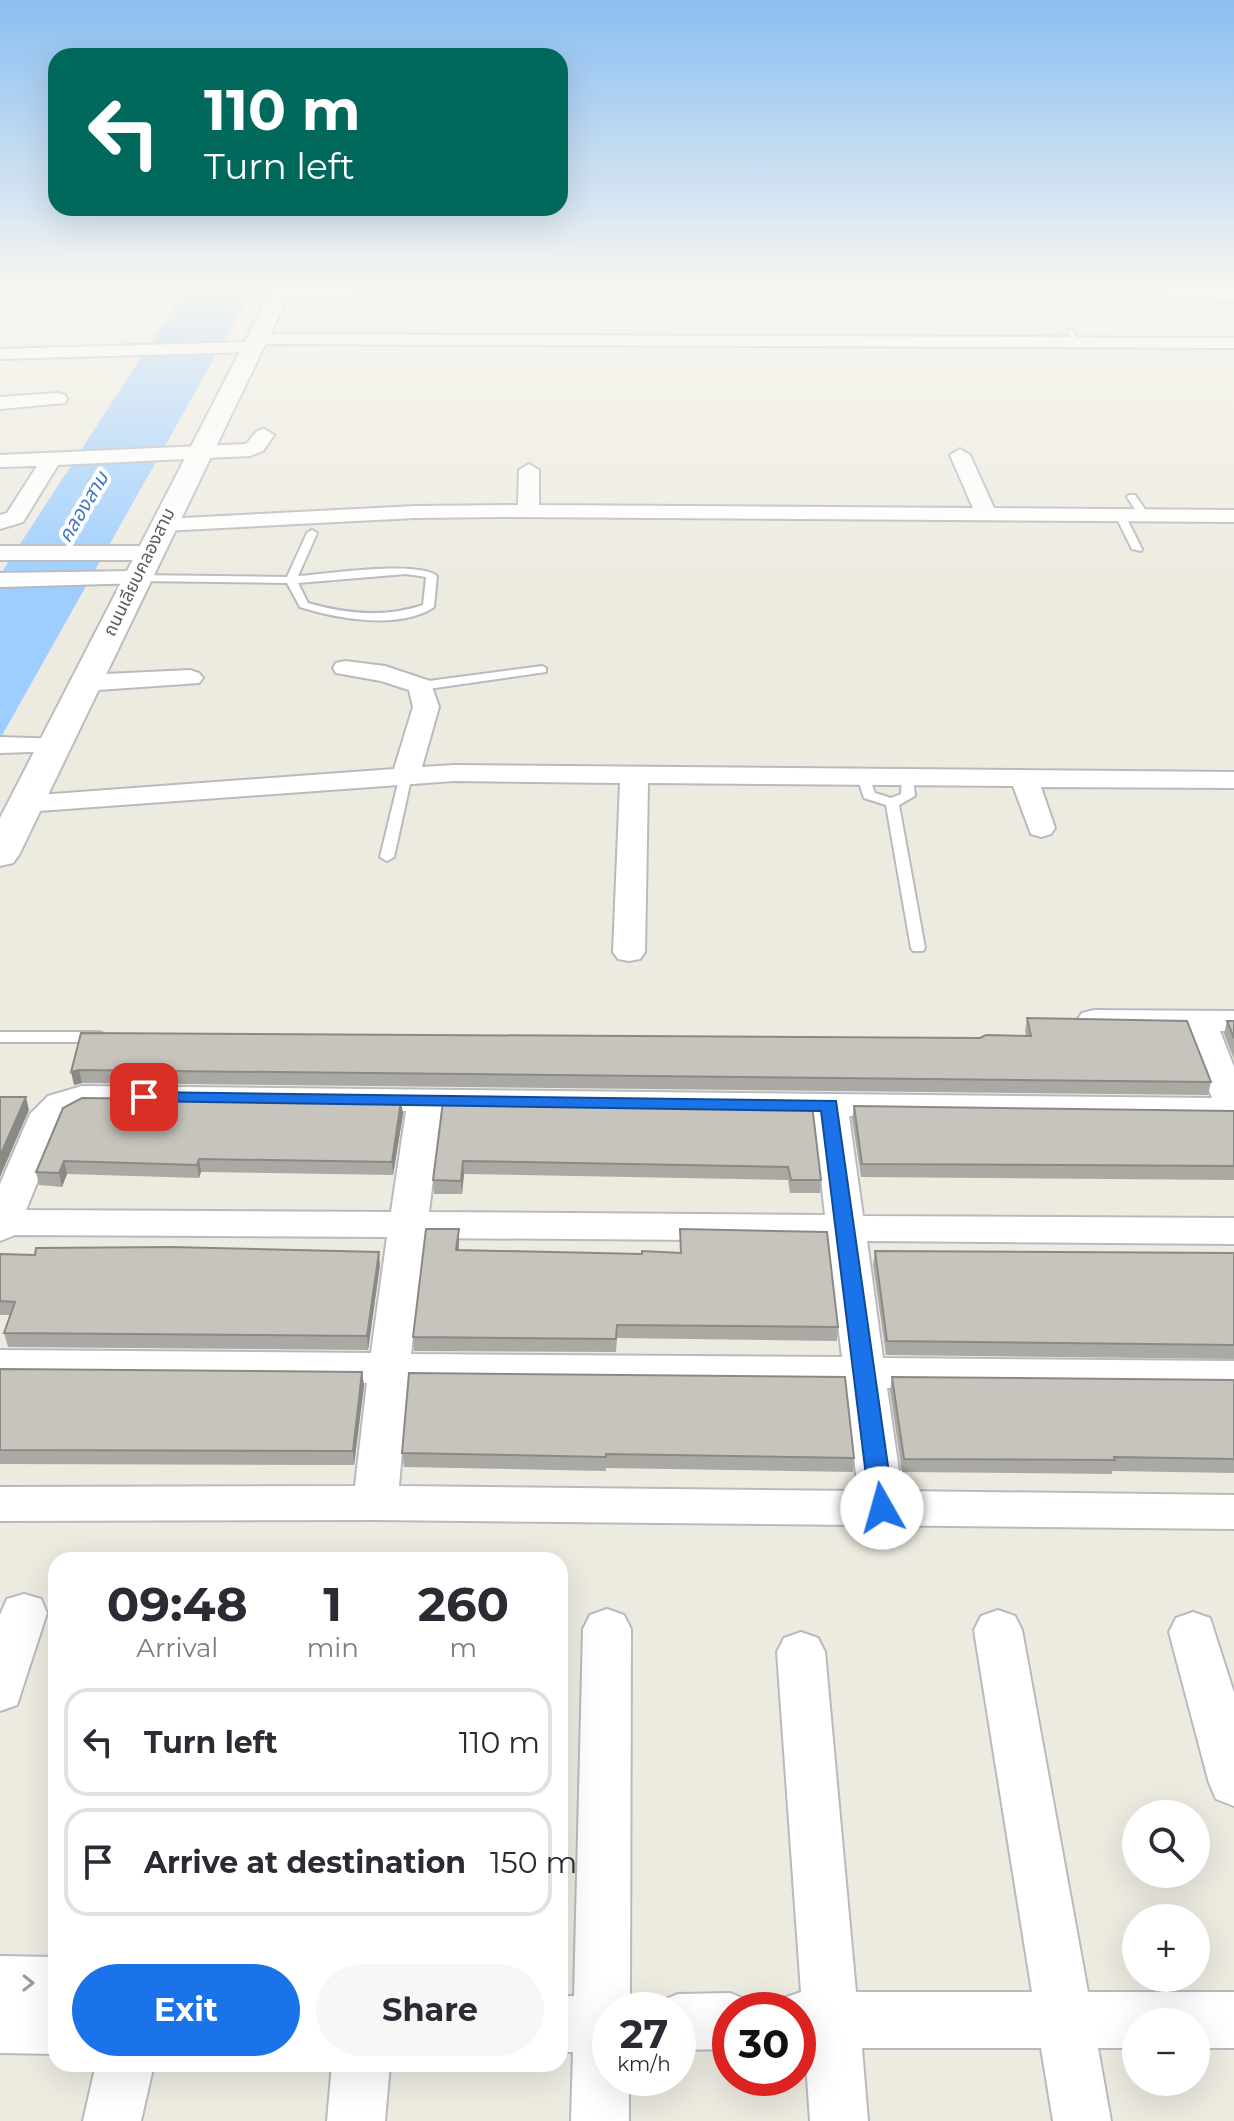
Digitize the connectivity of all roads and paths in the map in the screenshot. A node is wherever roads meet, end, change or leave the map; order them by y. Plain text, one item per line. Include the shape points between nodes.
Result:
1 (227, 390) edge
2 (58, 399) dead end
3 (0, 403) edge
4 (264, 435) dead end
5 (198, 453) junction
6 (960, 455) dead end
7 (58, 457) junction
8 (0, 461) edge
9 (529, 470) dead end
10 (1132, 509) junction
11 (528, 511) junction
12 (986, 514) junction
13 (1234, 516) edge
14 (0, 523) edge
15 (163, 525) junction
16 (312, 533) dead end
17 (1137, 549) dead end
18 (0, 553) edge
19 (142, 565) junction
20 (0, 580) edge
21 (291, 580) junction
22 (345, 668) dead end
23 (542, 670) dead end
24 (190, 678) dead end
25 (84, 683) junction
26 (421, 686) junction
27 (1, 745) edge
28 (54, 745) junction
29 (406, 775) junction
30 (634, 775) junction
31 (863, 777) junction
32 (907, 777) junction
33 (1024, 778) junction
34 (1234, 780) edge
35 (892, 803) junction
36 (25, 804) junction
37 (1041, 828) dead end
38 (0, 855) edge
39 (387, 857) dead end
40 (918, 948) dead end
41 (629, 952) dead end
42 (1066, 1020) edge
43 (1199, 1021) junction
44 (1234, 1021) edge
45 (0, 1037) edge
46 (110, 1037) edge
47 (425, 1099) junction
48 (830, 1105) junction
49 (1234, 1109) edge
50 (408, 1223) junction
51 (1, 1224) edge
52 (846, 1228) junction
53 (1234, 1231) edge
54 (0, 1365) edge
55 (389, 1368) junction
56 (864, 1373) junction
57 (1234, 1376) edge
58 (375, 1503) junction
59 (0, 1504) edge
60 (882, 1508) junction
61 (1234, 1512) edge
62 (24, 1613) dead end
63 (607, 1629) dead end
64 (998, 1630) dead end
65 (1193, 1632) dead end
66 (801, 1652) dead end
67 (0, 1690) edge
68 (1234, 1783) edge
69 (0, 1983) edge
70 (48, 1984) edge
71 (813, 1992) edge
72 (816, 2020) edge
73 (1065, 2020) junction
74 (1234, 2020) edge
75 (591, 2024) edge
76 (0, 2025) edge
77 (48, 2026) edge
78 (816, 2028) edge
79 (123, 2072) edge
80 (360, 2072) edge
81 (112, 2121) edge
82 (356, 2121) edge
83 (600, 2121) edge
84 (839, 2121) edge
85 (1082, 2121) edge

1 - 5 main road, ถนนเลียบคลองสาม
2 - 3 street
4 - 5 street via 250,450
5 - 7 street
5 - 15 main road, ถนนเลียบคลองสาม
6 - 12 street
7 - 8 street
7 - 14 street via 15,517
9 - 11 street
10 - 12 street
10 - 13 street
10 - 17 lane
11 - 12 street
11 - 15 street
15 - 19 main road, ถนนเลียบคลองสาม
16 - 21 lane
18 - 19 street via 118,552
19 - 20 street via 102,577
19 - 21 lane
19 - 25 main road, ถนนเลียบคลองสาม
21 - 21 lane via 406,571 432,576 428,607 362,615 304,605
22 - 26 street
23 - 26 lane
24 - 25 street
25 - 28 main road, ถนนเลียบคลองสาม
26 - 29 street via 426,707
27 - 28 street
28 - 36 main road, ถนนเลียบคลองสาม
29 - 30 street
29 - 36 street
29 - 39 lane
30 - 31 street
30 - 41 street
31 - 32 street
31 - 35 lane via 869,795
32 - 33 street
32 - 35 lane via 908,796
33 - 34 street
33 - 37 street
35 - 40 lane
36 - 38 main road, ถนนเลียบคลองสาม
42 - 43 street
43 - 44 street
43 - 49 street
45 - 46 lane
47 - 48 street
47 - 50 street
47 - 51 street via 82,1097 48,1114
48 - 49 street
48 - 52 street
50 - 51 street
50 - 52 street
50 - 55 street
52 - 53 street
52 - 56 street
54 - 55 street
55 - 56 street
55 - 58 street
56 - 57 street
56 - 60 street
58 - 59 street
58 - 60 street
60 - 61 street
62 - 67 street
63 - 75 street
64 - 73 street
65 - 68 street
66 - 71 street
69 -> 70 street
72 - 73 street
73 - 74 street
73 - 85 street
75 - 83 street
76 - 77 street
78 - 84 street
79 - 81 street
80 - 82 street

